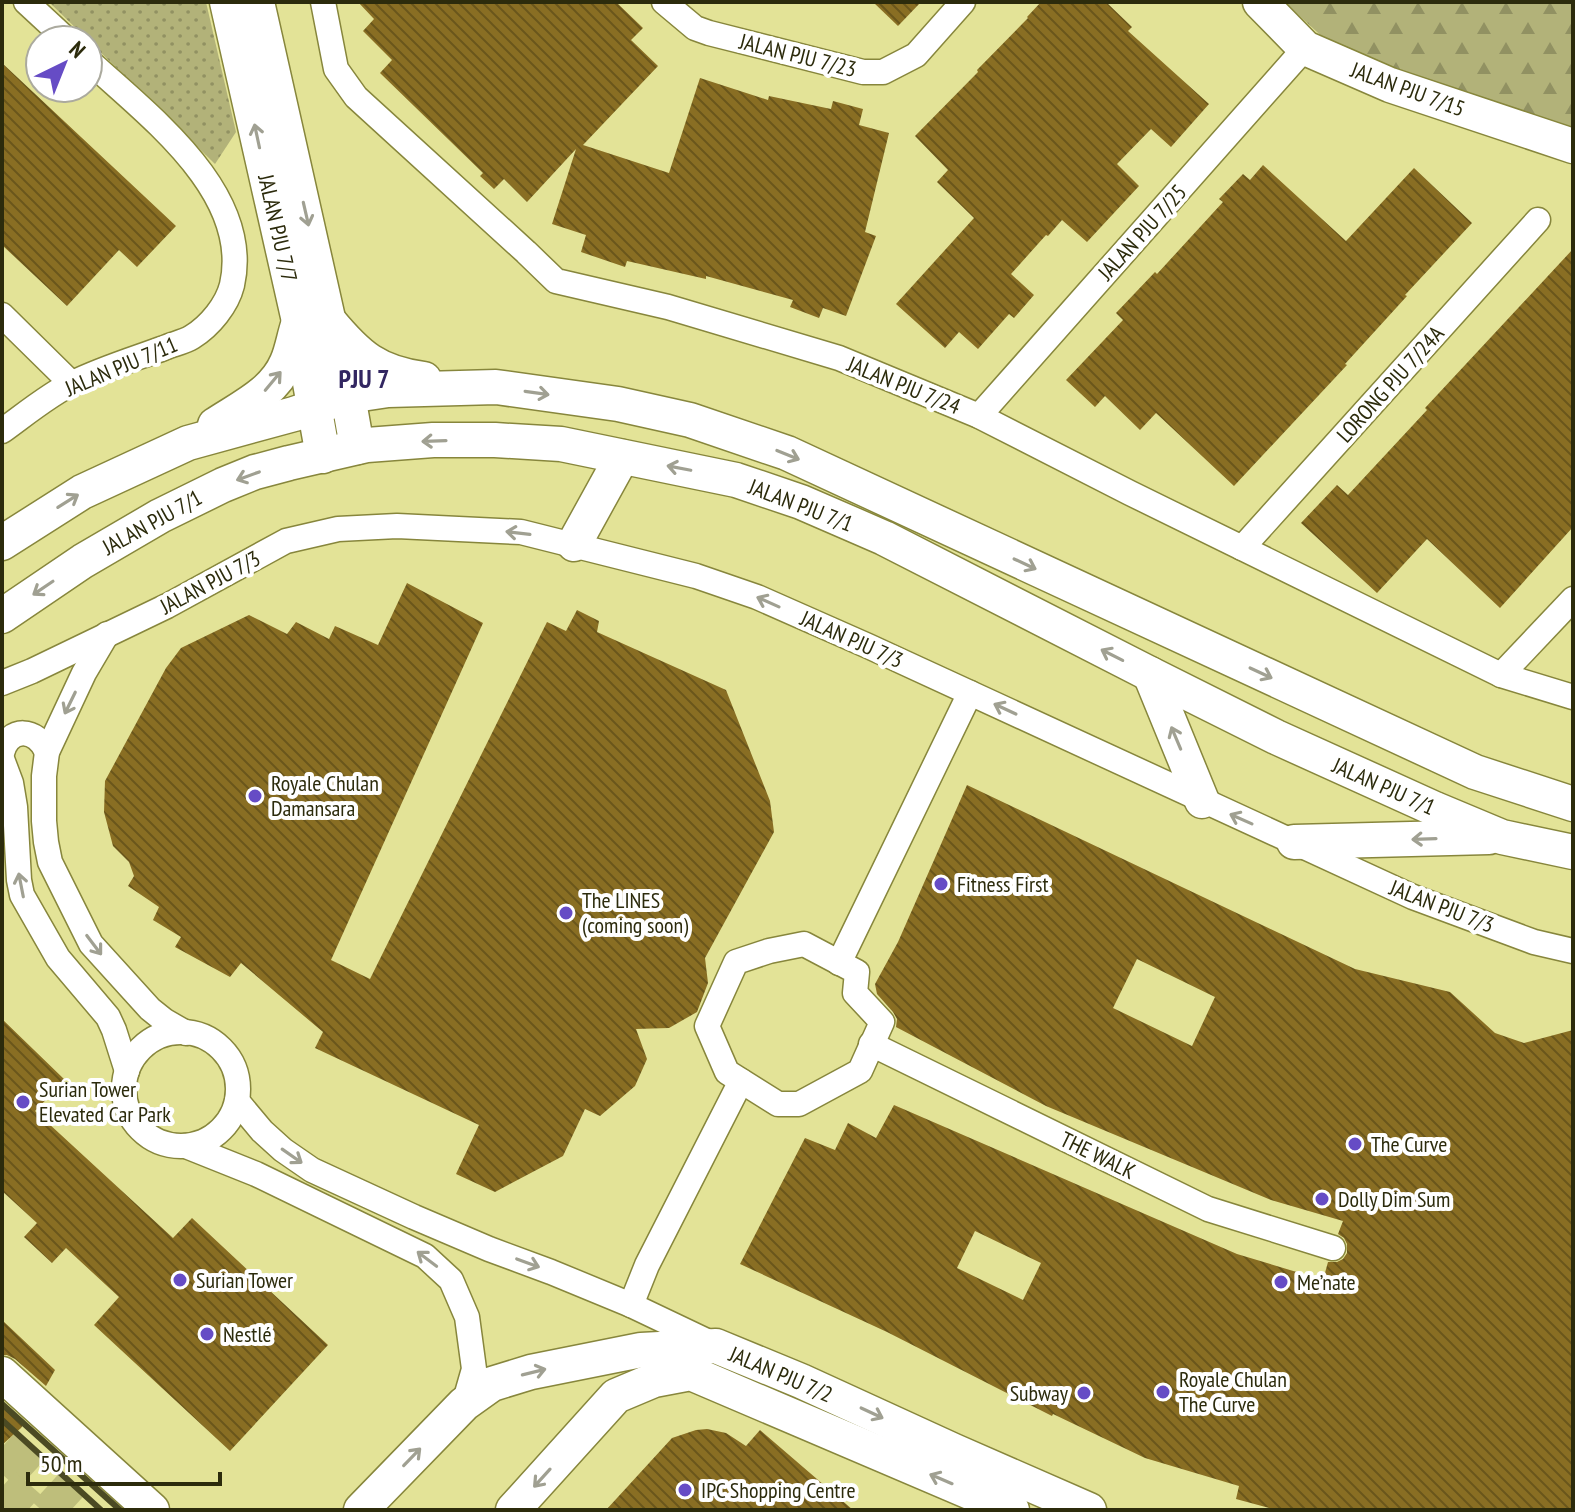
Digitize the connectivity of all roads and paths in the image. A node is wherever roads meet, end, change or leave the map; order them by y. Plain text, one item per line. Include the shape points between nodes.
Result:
1 (26, 2) edge
2 (227, 2) edge
3 (257, 2) edge
4 (323, 2) edge
5 (664, 2) edge
6 (963, 2) edge
7 (1260, 2) edge
8 (50, 24) edge
9 (1305, 48) junction
10 (104, 75) edge
11 (1573, 146) edge
12 (1538, 220) dead end
13 (2, 315) edge
14 (314, 321) junction
15 (71, 383) junction
16 (496, 387) junction
17 (348, 396) junction
18 (314, 407) junction
19 (979, 416) junction
20 (2, 431) edge
21 (188, 443) junction
22 (357, 447) junction
23 (323, 456) junction
24 (622, 457) junction
25 (2, 543) edge
26 (574, 544) junction
27 (1242, 548) junction
28 (1573, 599) edge
29 (2, 616) edge
30 (107, 634) junction
31 (1150, 674) junction
32 (1501, 675) junction
33 (2, 683) edge
34 (970, 693) junction
35 (1573, 697) edge
36 (47, 752) junction
37 (2, 756) edge
38 (1202, 801) junction
39 (1573, 804) edge
40 (1502, 837) junction
41 (1294, 842) junction
42 (1573, 852) edge
43 (1573, 951) edge
44 (839, 963) junction
45 (186, 1033) junction
46 (871, 1044) junction
47 (127, 1071) junction
48 (741, 1081) junction
49 (237, 1101) junction
50 (186, 1146) junction
51 (1333, 1248) dead end
52 (631, 1305) junction
53 (716, 1346) junction
54 (2, 1374) edge
55 (464, 1404) junction
56 (152, 1510) edge
57 (361, 1510) edge
58 (513, 1510) edge
59 (1012, 1510) edge
60 (1089, 1510) edge

1 - 8 street
14 -> 2 street, JALAN PJU 7/7
3 -> 14 street, JALAN PJU 7/7
4 - 19 street, JALAN PJU 7/24 via 336,69 356,97 556,281 668,307 839,358
5 - 6 street, JALAN PJU 7/23 via 709,33 863,72 883,72 916,55
7 - 9 street, JALAN PJU 7/15
9 - 11 street, JALAN PJU 7/15 via 1390,85
9 - 19 street, JALAN PJU 7/25
10 - 15 street, JALAN PJU 7/11 via 203,174 233,239 235,270 229,298 192,337
12 - 27 street, LORONG PJU 7/24A
13 - 15 street
14 - 16 street via 383,370
14 - 17 street, JALAN PJU 7/7
14 - 18 street, JALAN PJU 7/7
21 -> 14 street via 276,381
15 - 20 street, JALAN PJU 7/11
16 - 17 street, JALAN PJU 7/1
16 -> 39 street, JALAN PJU 7/1 via 690,420 787,453 1475,772
17 - 18 street, JALAN PJU 7/1
17 - 22 street, JALAN PJU 7/7
18 - 21 street, JALAN PJU 7/1
18 - 23 street, JALAN PJU 7/7
19 - 27 street, JALAN PJU 7/24
25 -> 21 street, JALAN PJU 7/1 via 82,492
22 - 23 street, JALAN PJU 7/1
24 -> 22 street, JALAN PJU 7/1 via 561,444 495,440
23 -> 29 street, JALAN PJU 7/1 via 255,472 192,500 83,561
24 - 26 street
31 -> 24 street, JALAN PJU 7/1 via 884,538 801,502 736,480
26 -> 30 street, JALAN PJU 7/3 via 521,532 338,529 286,541
34 -> 26 street, JALAN PJU 7/3 via 757,597
27 - 32 street, JALAN PJU 7/24
28 - 32 street
30 - 33 street, JALAN PJU 7/3
30 -> 36 street
38 -> 31 street
31 - 40 street, JALAN PJU 7/1 via 1276,737
32 - 35 street, JALAN PJU 7/24
38 -> 34 street, JALAN PJU 7/3
34 - 44 street
36 - 37 street via 36,736 26,733 8,739
36 -> 45 street via 46,842 73,910 91,944 150,1009
47 -> 37 street via 108,1017 58,958 22,895 15,807
41 -> 38 street, JALAN PJU 7/3
40 -> 41 street
40 - 42 street, JALAN PJU 7/1
41 - 43 street, JALAN PJU 7/3 via 1413,897
44 - 46 street via 857,972 855,993 882,1022
44 - 48 street via 804,944 736,962 707,1026 727,1072
45 - 47 street via 150,1042
45 - 49 street via 221,1048 238,1082
46 - 48 street via 860,1071 799,1104 778,1104
46 - 51 street, THE WALK via 1208,1209
47 - 50 street via 124,1089 136,1124 150,1137
48 - 52 street
49 - 50 street via 219,1132
49 -> 52 street via 262,1131 312,1170
55 -> 50 street via 474,1369 467,1317 451,1280 425,1256
52 - 53 street
55 -> 53 street, JALAN PJU 7/2 via 492,1384 531,1372 641,1350
53 -> 60 street, JALAN PJU 7/2
54 - 56 street
57 -> 55 street, JALAN PJU 7/2
59 -> 58 street, JALAN PJU 7/2 via 691,1373 654,1380 616,1396

